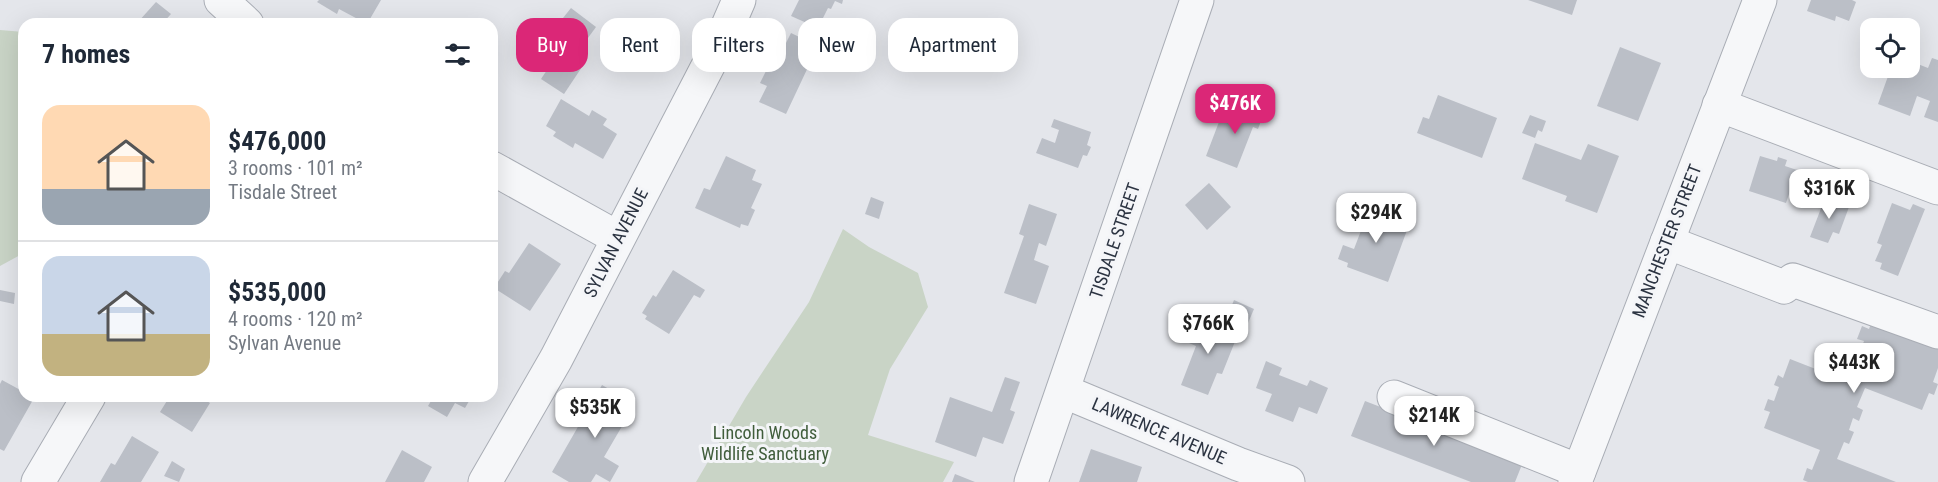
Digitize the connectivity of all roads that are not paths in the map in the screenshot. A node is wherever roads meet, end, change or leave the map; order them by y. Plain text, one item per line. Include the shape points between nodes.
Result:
1 (221, 0) edge
2 (739, 0) edge
3 (1197, 0) edge
4 (1760, 0) edge
5 (241, 18) edge
6 (1719, 105) junction
7 (498, 171) edge
8 (1938, 188) edge
9 (618, 238) junction
10 (1667, 242) junction
11 (1938, 332) edge
12 (1063, 391) junction
13 (1394, 397) dead end
14 (85, 402) edge
15 (1577, 479) edge
16 (38, 482) edge
17 (485, 482) edge
18 (1031, 482) edge
19 (1288, 482) edge

1 - 5 street
2 - 9 street, SYLVAN AVENUE
3 - 12 street, TISDALE STREET
4 - 6 street, MANCHESTER STREET
6 - 8 street
6 - 10 street, MANCHESTER STREET
7 - 9 street
9 - 17 street, SYLVAN AVENUE via 556,359
10 - 11 street via 1784,287 1793,280
10 - 15 street, MANCHESTER STREET
12 - 18 street, TISDALE STREET
12 - 19 street, LAWRENCE AVENUE
13 - 15 street
14 - 16 street

